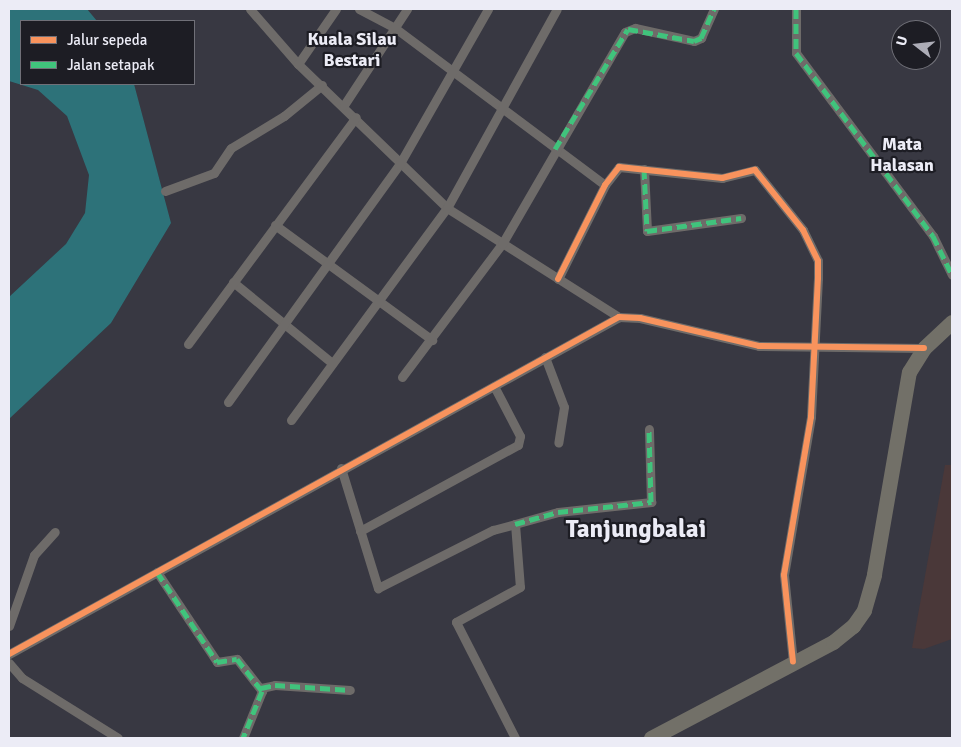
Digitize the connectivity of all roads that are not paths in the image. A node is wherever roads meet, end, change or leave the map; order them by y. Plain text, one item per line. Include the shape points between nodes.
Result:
1 (250, 9) edge
2 (336, 9) edge
3 (359, 9) edge
4 (408, 9) edge
5 (488, 9) edge
6 (557, 9) edge
7 (714, 9) edge
8 (796, 9) edge
9 (395, 28) junction
10 (298, 64) junction
11 (454, 71) junction
12 (322, 85) junction
13 (344, 105) junction
14 (504, 108) junction
15 (356, 117) junction
16 (555, 150) junction
17 (399, 165) junction
18 (644, 169) junction
19 (605, 185) junction
20 (165, 191) dead end
21 (447, 208) junction
22 (741, 218) dead end
23 (275, 225) junction
24 (502, 244) junction
25 (328, 264) junction
26 (952, 275) edge
27 (558, 279) junction
28 (233, 282) junction
29 (380, 302) junction
30 (618, 317) junction
31 (952, 322) edge
32 (284, 324) junction
33 (432, 340) junction
34 (188, 344) dead end
35 (815, 347) junction
36 (924, 348) junction
37 (545, 357) junction
38 (332, 363) junction
39 (402, 377) dead end
40 (494, 386) junction
41 (228, 402) dead end
42 (291, 420) dead end
43 (649, 430) dead end
44 (558, 443) dead end
45 (341, 468) junction
46 (515, 524) junction
47 (360, 531) junction
48 (55, 532) dead end
49 (157, 572) junction
50 (9, 626) edge
51 (9, 654) edge
52 (793, 662) junction
53 (9, 663) edge
54 (260, 688) junction
55 (350, 690) dead end
56 (118, 738) edge
57 (243, 738) edge
58 (515, 738) edge
59 (651, 738) edge

1 - 10 street
2 - 10 street
3 - 9 street
4 - 9 street
5 - 11 street
6 - 14 street
7 - 16 street via 701,38 694,41 628,29
8 - 26 street via 796,54 933,236
9 - 11 street
9 - 13 street
10 - 12 street
11 - 14 street
11 - 17 street
12 - 13 street
12 - 20 street via 284,116 231,148 214,173
13 - 15 street
14 - 16 street
14 - 21 street
15 - 17 street
15 - 23 street
16 - 19 street
16 - 24 street
17 - 21 street
17 - 25 street
18 - 19 street via 619,167
18 - 22 street via 647,232
18 - 35 street via 722,178 751,170 760,173 803,230 818,261
19 - 27 street
21 - 24 street
21 - 29 street
23 - 25 street
23 - 28 street
24 - 27 street
24 - 33 street
25 - 29 street
25 - 32 street
27 - 30 street
28 - 32 street
28 - 34 street
29 - 33 street
29 - 38 street
30 - 35 street via 640,318 758,346
30 - 37 street
31 - 36 highway
32 - 38 street
32 - 41 street
33 - 39 street
35 - 36 street
35 - 52 street via 807,442 785,557 784,593
36 - 52 highway via 909,372 864,610 833,642
37 - 40 street
37 - 44 street via 564,407
38 - 42 street
40 - 45 street
40 - 47 street via 520,436 518,445
43 - 46 street via 652,502 558,512
45 - 47 street
45 - 49 street
46 - 47 street via 493,530 378,588
46 - 58 street via 520,587 456,622
48 - 50 street via 34,555
49 - 51 street
49 - 54 street via 217,662 237,659
52 - 59 highway
53 - 56 street via 22,678
54 - 55 street via 275,685
54 - 57 street via 264,696

